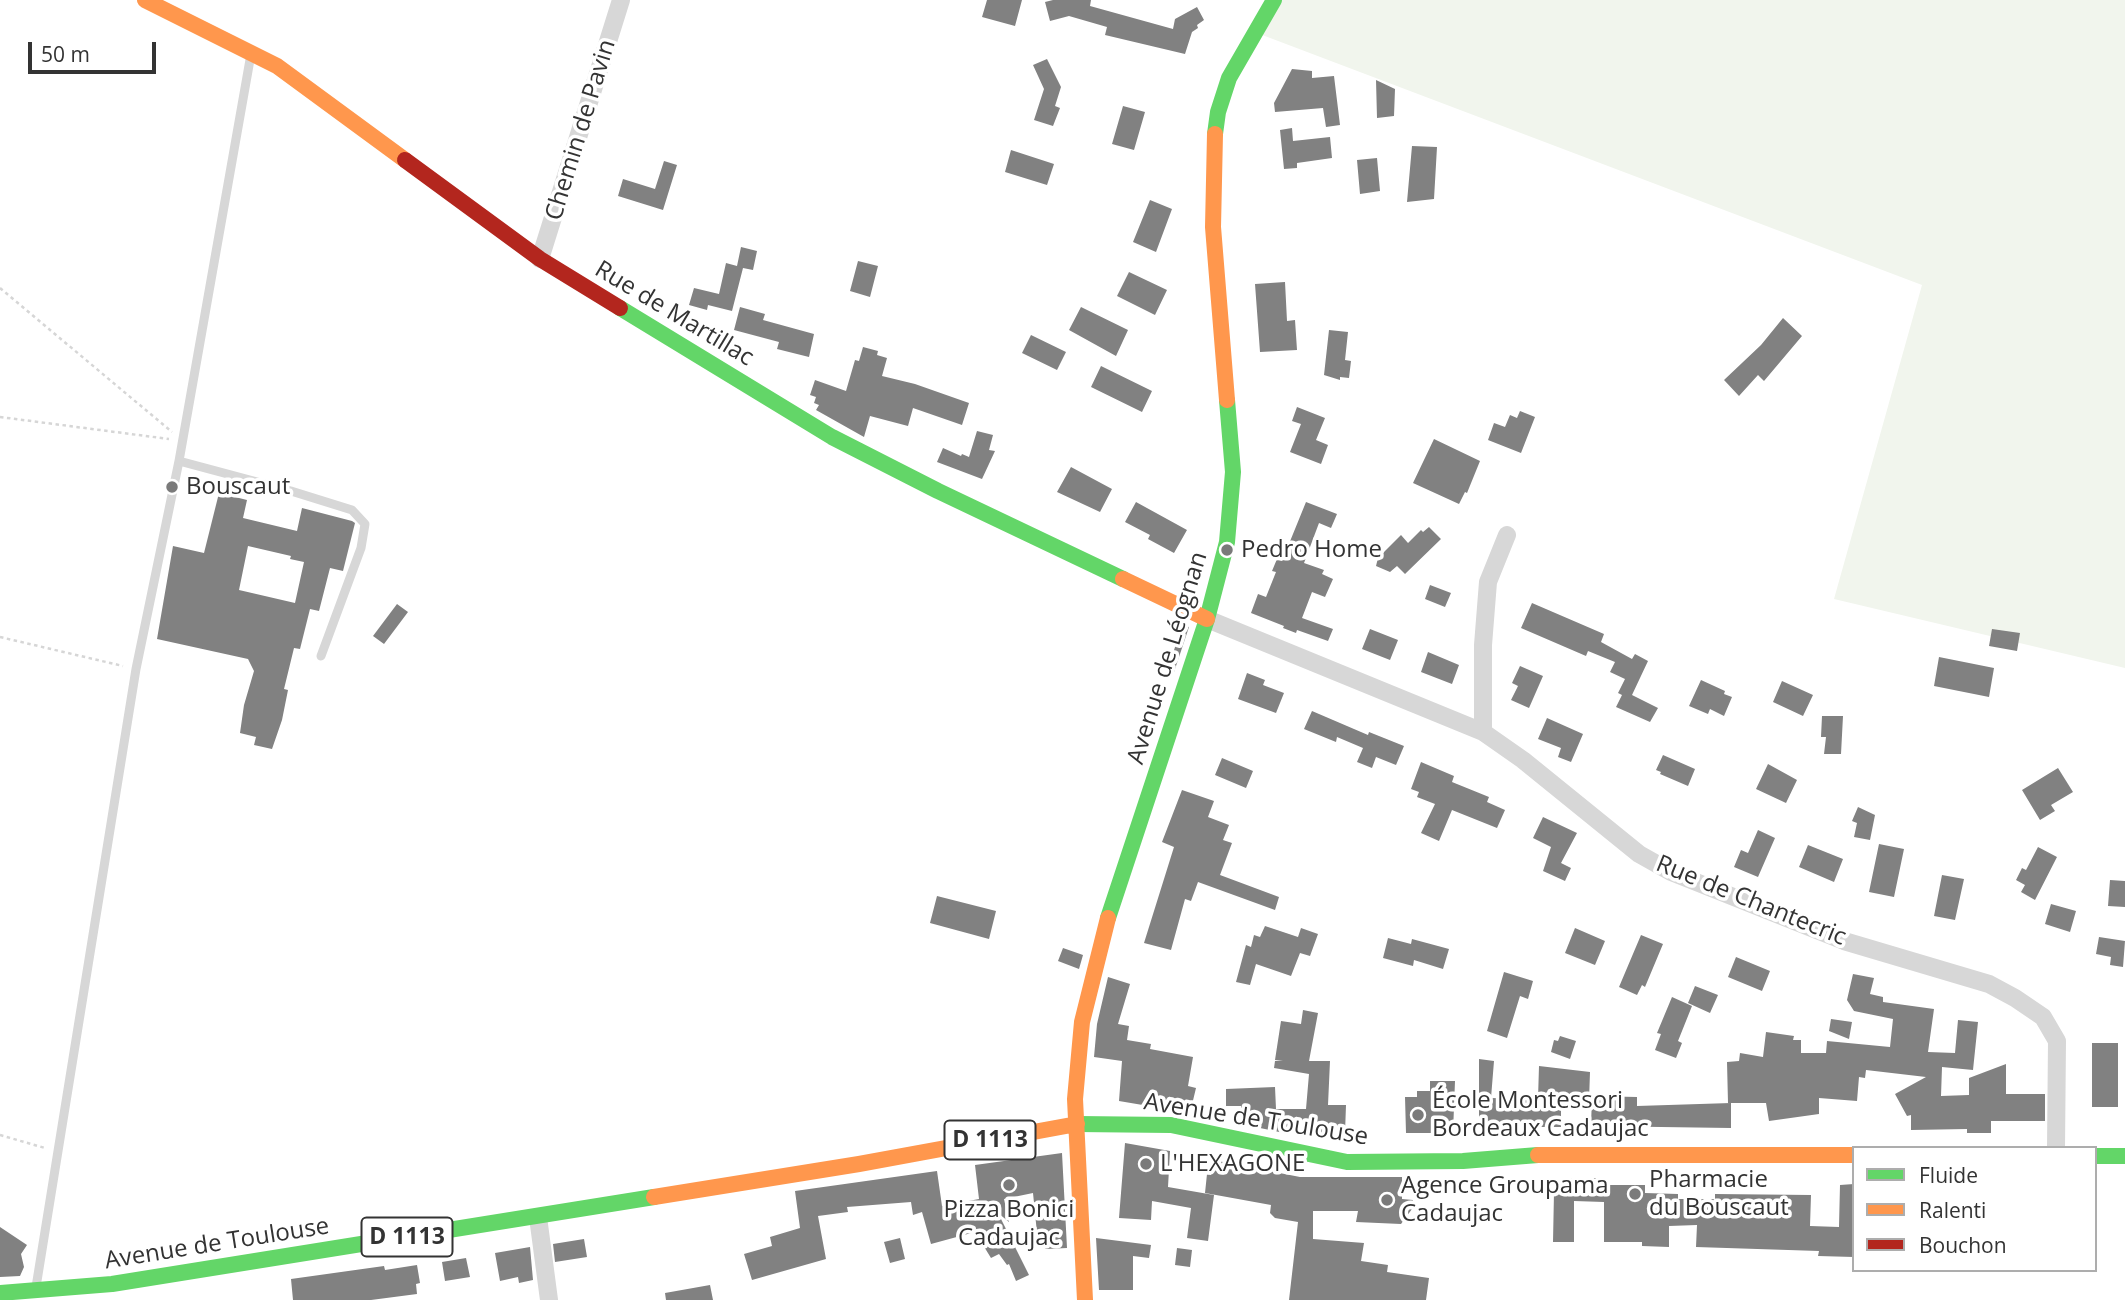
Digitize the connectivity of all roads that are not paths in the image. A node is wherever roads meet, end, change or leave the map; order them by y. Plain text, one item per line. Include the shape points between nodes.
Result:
1 (145, 0) edge
2 (621, 0) edge
3 (1274, 0) edge
4 (251, 53) junction
5 (540, 259) junction
6 (178, 461) junction
7 (1507, 535) dead end
8 (1208, 619) junction
9 (321, 656) dead end
10 (1483, 732) junction
11 (1076, 1124) junction
12 (2056, 1146) edge
13 (1852, 1155) edge
14 (2097, 1156) edge
15 (2125, 1156) edge
16 (538, 1217) junction
17 (35, 1290) junction
18 (0, 1293) edge
19 (549, 1300) edge
20 (1085, 1300) edge

1 - 4 street, Rue de Martillac
2 - 5 street, Chemin de Pavin
3 - 8 street, Avenue de Léognan via 1229,78 1213,149 1213,227 1233,472 1227,542
4 - 5 street, Rue de Martillac via 277,66
4 - 6 lane
5 - 8 street, Rue de Martillac via 832,438
6 - 9 lane via 352,510 365,524 361,548
6 - 17 lane via 136,669
7 - 10 street via 1488,582
8 - 10 street, Rue de Chantecric
8 - 11 street, Avenue de Léognan via 1104,934 1082,1022
10 - 12 street, Rue de Chantecric via 1639,854 1671,872 1844,941 1989,984 2043,1017 2057,1041
11 - 13 street, Avenue de Toulouse / D 1113 via 1171,1125 1347,1162 1556,1154
11 - 16 street, Avenue de Toulouse / D 1113
11 - 20 street, Avenue de Léognan
14 - 15 street
16 - 17 street, Avenue de Toulouse / D 1113 via 112,1284
16 - 19 street
17 - 18 street, Avenue de Toulouse / D 1113

